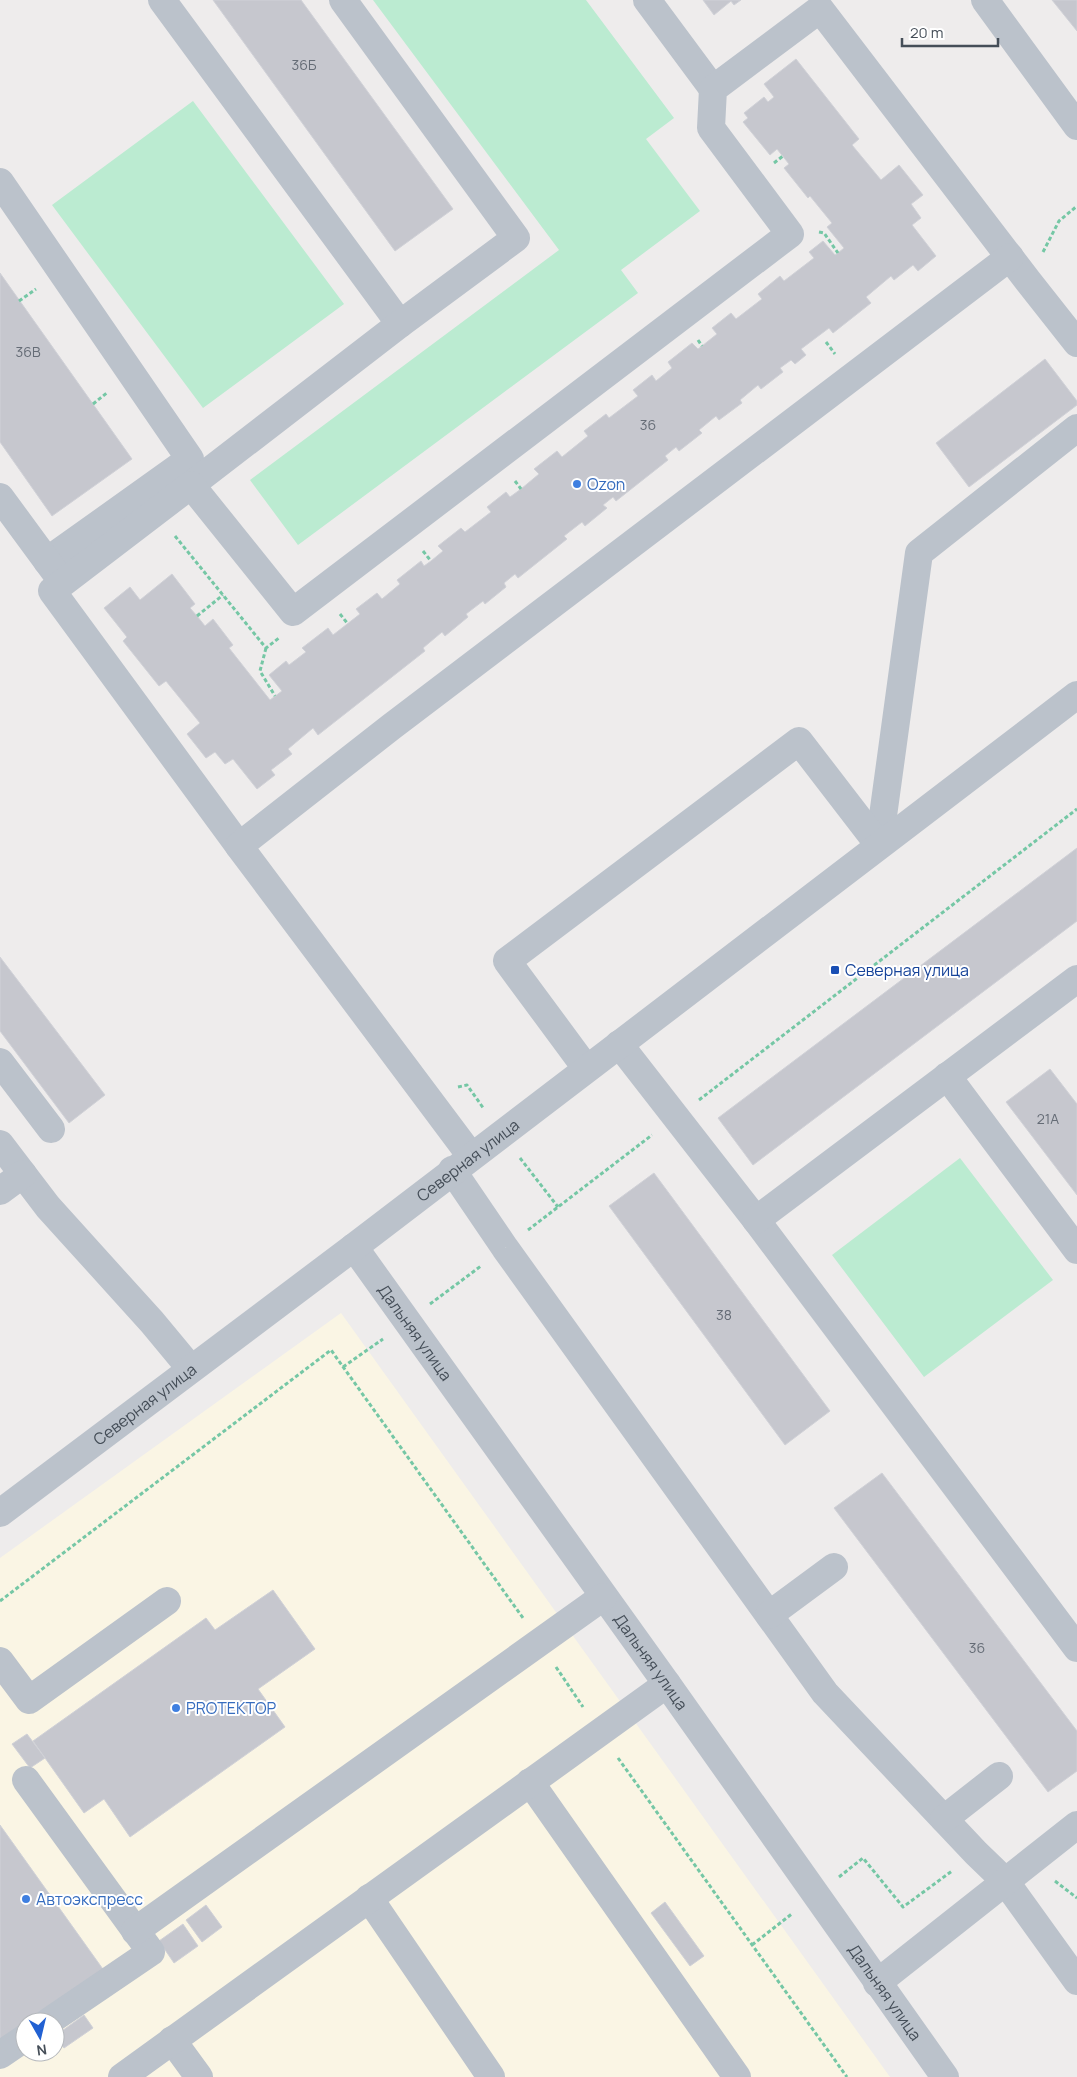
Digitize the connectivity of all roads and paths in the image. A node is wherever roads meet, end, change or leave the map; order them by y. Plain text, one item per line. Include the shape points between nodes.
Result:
1 (162, 0) edge
2 (343, 0) edge
3 (647, 0) edge
4 (985, 0) edge
5 (817, 5) edge
6 (713, 89) junction
7 (1077, 126) edge
8 (0, 182) edge
9 (1077, 206) edge
10 (811, 230) dead end
11 (838, 253) dead end
12 (1010, 257) junction
13 (1028, 282) junction
14 (40, 286) dead end
15 (19, 301) dead end
16 (400, 324) junction
17 (1077, 343) edge
18 (1077, 428) edge
19 (191, 485) junction
20 (0, 497) edge
21 (47, 561) junction
22 (64, 584) junction
23 (223, 595) dead end
24 (197, 616) dead end
25 (266, 648) dead end
26 (1077, 695) edge
27 (275, 696) dead end
28 (1077, 810) edge
29 (879, 845) junction
30 (239, 846) junction
31 (1077, 979) edge
32 (619, 1044) junction
33 (0, 1062) edge
34 (586, 1068) junction
35 (947, 1076) junction
36 (676, 1117) junction
37 (51, 1129) dead end
38 (0, 1144) edge
39 (462, 1163) junction
40 (23, 1174) junction
41 (0, 1191) edge
42 (756, 1220) junction
43 (354, 1247) junction
44 (505, 1248) junction
45 (1077, 1250) edge
46 (407, 1322) junction
47 (343, 1368) junction
48 (191, 1369) junction
49 (0, 1513) edge
50 (834, 1567) dead end
51 (603, 1596) junction
52 (0, 1600) edge
53 (167, 1601) dead end
54 (769, 1615) junction
55 (539, 1642) junction
56 (1076, 1644) edge
57 (0, 1661) edge
58 (667, 1684) junction
59 (600, 1732) junction
60 (999, 1776) dead end
61 (26, 1780) dead end
62 (530, 1782) junction
63 (944, 1819) junction
64 (1077, 1825) edge
65 (976, 1853) junction
66 (1005, 1881) junction
67 (816, 1895) junction
68 (369, 1898) junction
69 (135, 1931) junction
70 (752, 1945) junction
71 (1077, 1982) edge
72 (877, 1983) junction
73 (63, 2012) edge
74 (172, 2040) junction
75 (15, 2045) edge
76 (0, 2055) edge
77 (122, 2077) edge
78 (200, 2077) edge
79 (491, 2077) edge
80 (737, 2077) edge
81 (847, 2077) edge
82 (945, 2077) edge

1 - 16 street
2 - 16 street via 516,238
3 - 6 street
4 - 7 street
5 - 6 street
5 - 12 street
6 - 19 street via 711,128 790,234 317,594 293,612
8 - 21 street via 190,458
9 - 13 path via 1059,221
10 - 11 path via 824,233
12 - 13 street
12 - 30 street via 391,726
13 - 17 street
14 - 15 path
16 - 19 street
18 - 29 street via 919,553
19 - 22 street
20 - 21 street
21 - 22 street
22 - 30 street via 52,591
23 - 24 path
25 - 27 path via 260,671
26 - 29 street, Северная улица
28 - 36 path
29 - 32 street, Северная улица
29 - 34 street via 799,741 507,961
30 - 39 street
31 - 35 street
32 - 34 street, Северная улица
32 - 36 street
33 - 37 street
34 - 39 street, Северная улица
35 - 42 street
35 - 45 street
36 - 42 street
36 - 44 path
38 - 40 street
39 - 43 street, Северная улица
39 - 44 street
40 - 41 street
40 - 48 street via 48,1207
42 - 56 street
43 - 46 street, Дальняя улица
43 - 48 street, Северная улица
44 - 46 path
44 - 54 street
46 - 47 path
46 - 51 street, Дальняя улица
47 - 52 path via 331,1350
47 - 55 path
48 - 49 street, Северная улица
50 - 54 street
51 - 55 street
51 - 58 street, Дальняя улица
53 - 57 street via 29,1700
54 - 63 street via 825,1693
55 - 59 path
55 - 69 street
58 - 59 street
58 - 67 street, Дальняя улица
59 - 62 street
59 - 70 path
60 - 63 street
61 - 69 street
62 - 68 street
62 - 80 street
63 - 65 street
64 - 66 street
65 - 66 street
65 - 67 path via 904,1907 863,1858
66 - 71 street
66 - 72 street
67 - 70 path
67 - 72 street, Дальняя улица
68 - 74 street
68 - 79 street
69 - 73 street via 151,1952
70 - 81 path
72 - 82 street, Дальняя улица
74 - 77 street
74 - 78 street
75 - 76 street

